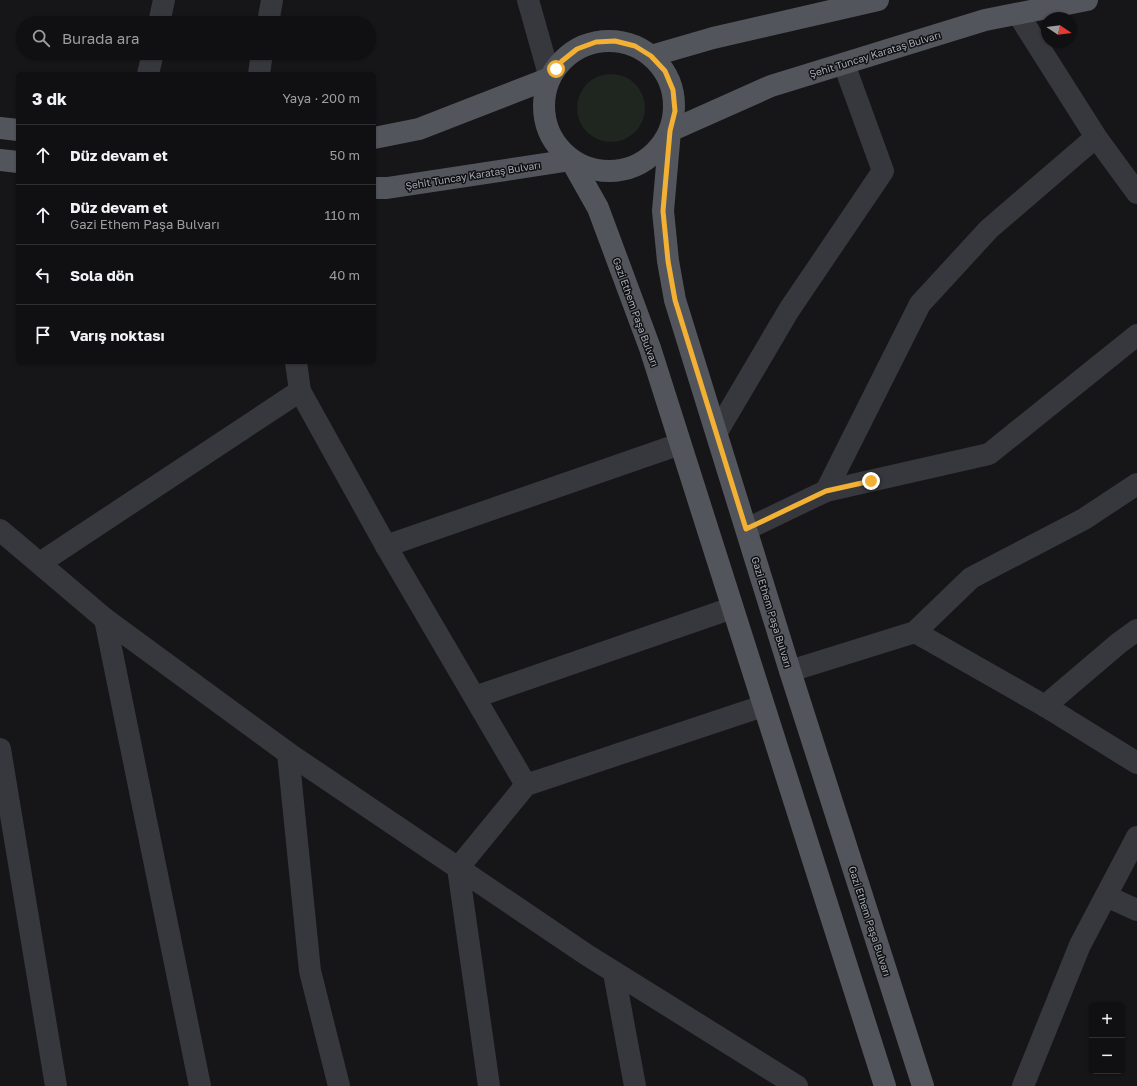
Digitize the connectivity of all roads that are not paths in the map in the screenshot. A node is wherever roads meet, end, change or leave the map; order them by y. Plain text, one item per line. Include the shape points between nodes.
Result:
1 (164, 0) edge
2 (272, 0) edge
3 (528, 0) edge
4 (878, 0) edge
5 (1087, 0) edge
6 (1018, 14) junction
7 (161, 16) edge
8 (269, 16) edge
9 (651, 56) junction
10 (151, 60) edge
11 (261, 60) edge
12 (844, 64) junction
13 (148, 72) edge
14 (259, 72) edge
15 (550, 78) junction
16 (0, 128) edge
17 (16, 130) edge
18 (670, 131) junction
19 (1096, 137) junction
20 (376, 138) edge
21 (0, 160) edge
22 (571, 160) junction
23 (16, 162) edge
24 (376, 188) edge
25 (1137, 193) edge
26 (1137, 335) edge
27 (296, 364) edge
28 (300, 391) junction
29 (716, 432) junction
30 (680, 444) junction
31 (1137, 484) edge
32 (826, 491) junction
33 (746, 529) junction
34 (0, 530) edge
35 (386, 546) junction
36 (40, 563) junction
37 (732, 608) junction
38 (105, 619) junction
39 (1137, 630) edge
40 (915, 632) junction
41 (790, 671) junction
42 (475, 698) junction
43 (763, 706) junction
44 (1045, 706) junction
45 (0, 749) edge
46 (288, 753) junction
47 (1137, 763) edge
48 (526, 785) junction
49 (1137, 837) edge
50 (458, 868) junction
51 (1106, 896) junction
52 (1137, 910) edge
53 (614, 973) junction
54 (56, 1086) edge
55 (200, 1086) edge
56 (338, 1086) edge
57 (489, 1086) edge
58 (636, 1086) edge
59 (797, 1086) edge
60 (885, 1086) edge
61 (923, 1086) edge
62 (1023, 1086) edge

1 - 7 street
2 - 8 street
3 - 15 street
4 - 9 main road via 713,38
5 - 6 main road, Şehit Tuncay Karataş Bulvarı
6 - 12 main road, Şehit Tuncay Karataş Bulvarı via 985,20
6 - 19 street
9 - 15 main road via 635,46 615,41 596,42 577,49 562,61
9 - 18 main road via 665,71 673,90 675,111
10 - 13 street
11 - 14 street
12 - 18 main road, Şehit Tuncay Karataş Bulvarı via 771,86
12 - 29 street via 883,171 789,310
15 - 20 main road via 419,129
15 - 22 main road via 545,95 544,114 549,132 558,147
16 - 17 main road
18 - 22 main road via 660,148 645,161 628,170 608,172 589,169
18 - 29 main road, Gazi Ethem Paşa Bulvarı via 663,211 668,261 675,300
19 - 25 street
19 - 32 street via 989,229 920,304
21 - 23 main road
22 - 24 main road, Şehit Tuncay Karataş Bulvarı
22 - 30 main road, Gazi Ethem Paşa Bulvarı via 598,208 650,348
26 - 32 street via 989,454
27 - 28 street
28 - 35 street
28 - 36 street
29 - 33 main road, Gazi Ethem Paşa Bulvarı
30 - 35 street
30 - 37 main road, Gazi Ethem Paşa Bulvarı
31 - 40 street via 1084,519 971,578
32 - 33 street
33 - 41 main road, Gazi Ethem Paşa Bulvarı
34 - 36 street
35 - 42 street
36 - 38 street
37 - 42 street
37 - 43 main road, Gazi Ethem Paşa Bulvarı
38 - 46 street
38 - 55 street
39 - 44 street
40 - 41 street
40 - 44 street
41 - 61 main road, Gazi Ethem Paşa Bulvarı
42 - 48 street
43 - 48 street
43 - 60 main road, Gazi Ethem Paşa Bulvarı
44 - 47 street
45 - 54 street
46 - 50 street
46 - 56 street via 310,971
48 - 50 street
49 - 51 street
50 - 53 street
50 - 57 street
51 - 52 street
51 - 62 street via 1080,945
53 - 58 street
53 - 59 street

